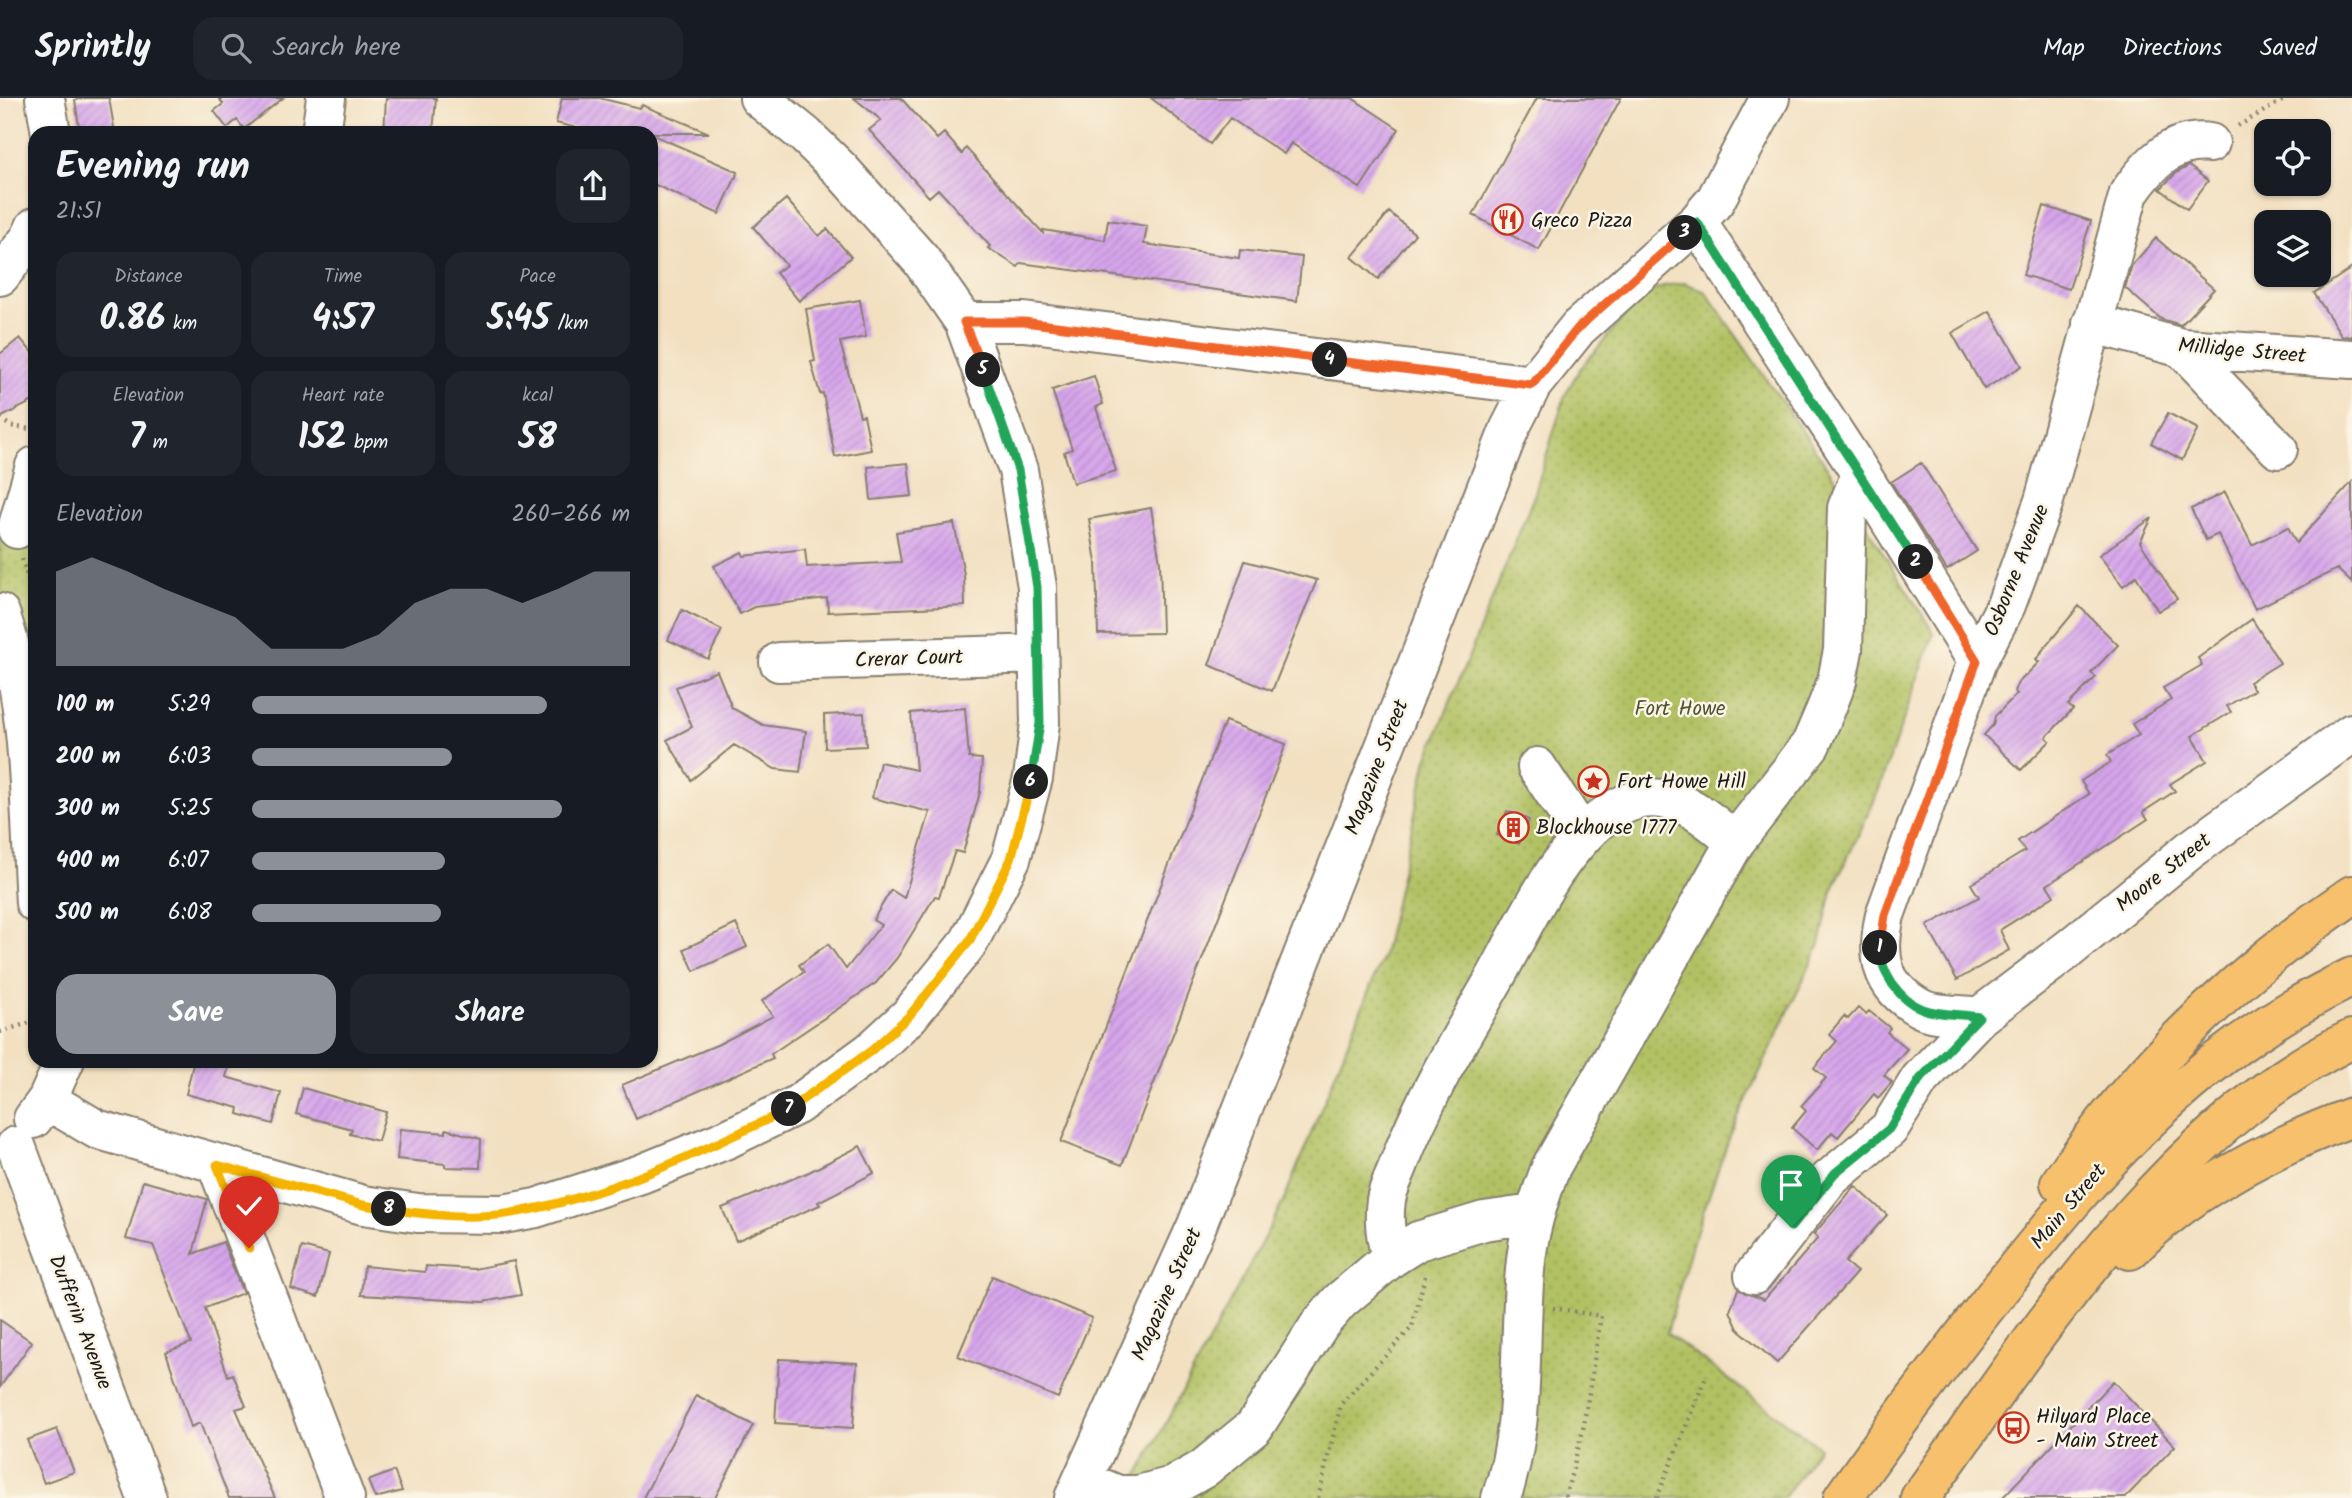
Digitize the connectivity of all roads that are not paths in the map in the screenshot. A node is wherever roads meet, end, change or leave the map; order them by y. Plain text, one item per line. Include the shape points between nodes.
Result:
1 (45, 98) edge
2 (758, 98) edge
3 (1770, 98) edge
4 (50, 126) edge
5 (2210, 143) road end
6 (1697, 222) junction
7 (28, 241) edge
8 (0, 276) edge
9 (964, 322) junction
10 (2092, 323) junction
11 (2182, 348) junction
12 (2352, 359) edge
13 (1532, 385) junction
14 (2278, 449) dead end
15 (1861, 474) junction
16 (28, 490) edge
17 (17, 529) edge
18 (0, 613) edge
19 (1039, 654) junction
20 (1977, 661) junction
21 (779, 662) dead end
22 (2352, 733) edge
23 (1537, 767) dead end
24 (28, 783) edge
25 (1583, 836) junction
26 (1735, 842) junction
27 (2352, 895) edge
28 (2352, 977) edge
29 (1979, 1017) junction
30 (2352, 1039) edge
31 (45, 1068) edge
32 (61, 1068) edge
33 (47, 1100) junction
34 (2352, 1117) edge
35 (8, 1156) edge
36 (217, 1165) junction
37 (1533, 1214) junction
38 (1404, 1250) junction
39 (1754, 1275) dead end
40 (2014, 1366) junction
41 (1920, 1391) junction
42 (1078, 1489) edge
43 (147, 1498) edge
44 (345, 1498) edge
45 (1501, 1498) edge
46 (1843, 1498) edge
47 (1920, 1498) edge

1 - 4 street
2 - 9 street via 841,170 921,260
3 - 6 street, Magazine Street via 1716,201
5 - 10 street, Osborne Avenue via 2186,142 2174,147 2147,169 2129,193
6 - 13 street, Magazine Street via 1600,306
6 - 15 street
7 - 8 street
9 - 13 street via 1024,322
9 - 19 street via 1018,470 1037,587
10 - 11 street, Millidge Street
10 - 20 street, Osborne Avenue via 2044,501 2006,605
11 - 12 street, Millidge Street
11 - 14 street
13 - 42 street, Magazine Street via 1491,474 1197,1225
15 - 20 street
15 - 26 street via 1847,508 1847,604 1837,681 1811,744
16 - 17 street
18 - 24 street via 24,714
19 - 21 street, Crerar Court
19 - 36 street via 1040,723 1032,778 1011,859 992,903 969,942 909,1016 871,1051 797,1105 641,1174 548,1205 503,1214 418,1213 363,1205
20 - 29 street, Osborne Avenue via 1880,939 1881,964 1889,981 1921,1009
22 - 29 street, Moore Street via 2190,850
23 - 25 street
25 - 26 street via 1621,806 1657,799 1676,801 1704,814
25 - 38 street via 1553,875 1415,1121 1386,1198 1384,1226
26 - 37 street via 1551,1167
27 - 41 main road via 2238,980 2146,1070 2098,1127
28 - 41 main road, Main Street via 2297,1004 2246,1037 2153,1113 2059,1214
29 - 39 street, Moore Street via 1920,1079 1889,1129 1835,1173
30 - 40 main road via 2280,1080 2188,1157 2144,1202
31 - 33 street
32 - 33 street
33 - 35 street
33 - 36 street via 96,1129
34 - 40 main road via 2254,1161 2152,1227
35 - 43 street, Dufferin Avenue
36 - 44 street
37 - 38 street via 1484,1222
37 - 45 street via 1525,1271 1518,1423
38 - 42 street via 1333,1309 1306,1343 1262,1417 1212,1463 1173,1486 1138,1495
40 - 47 main road
41 - 46 main road, Main Street

